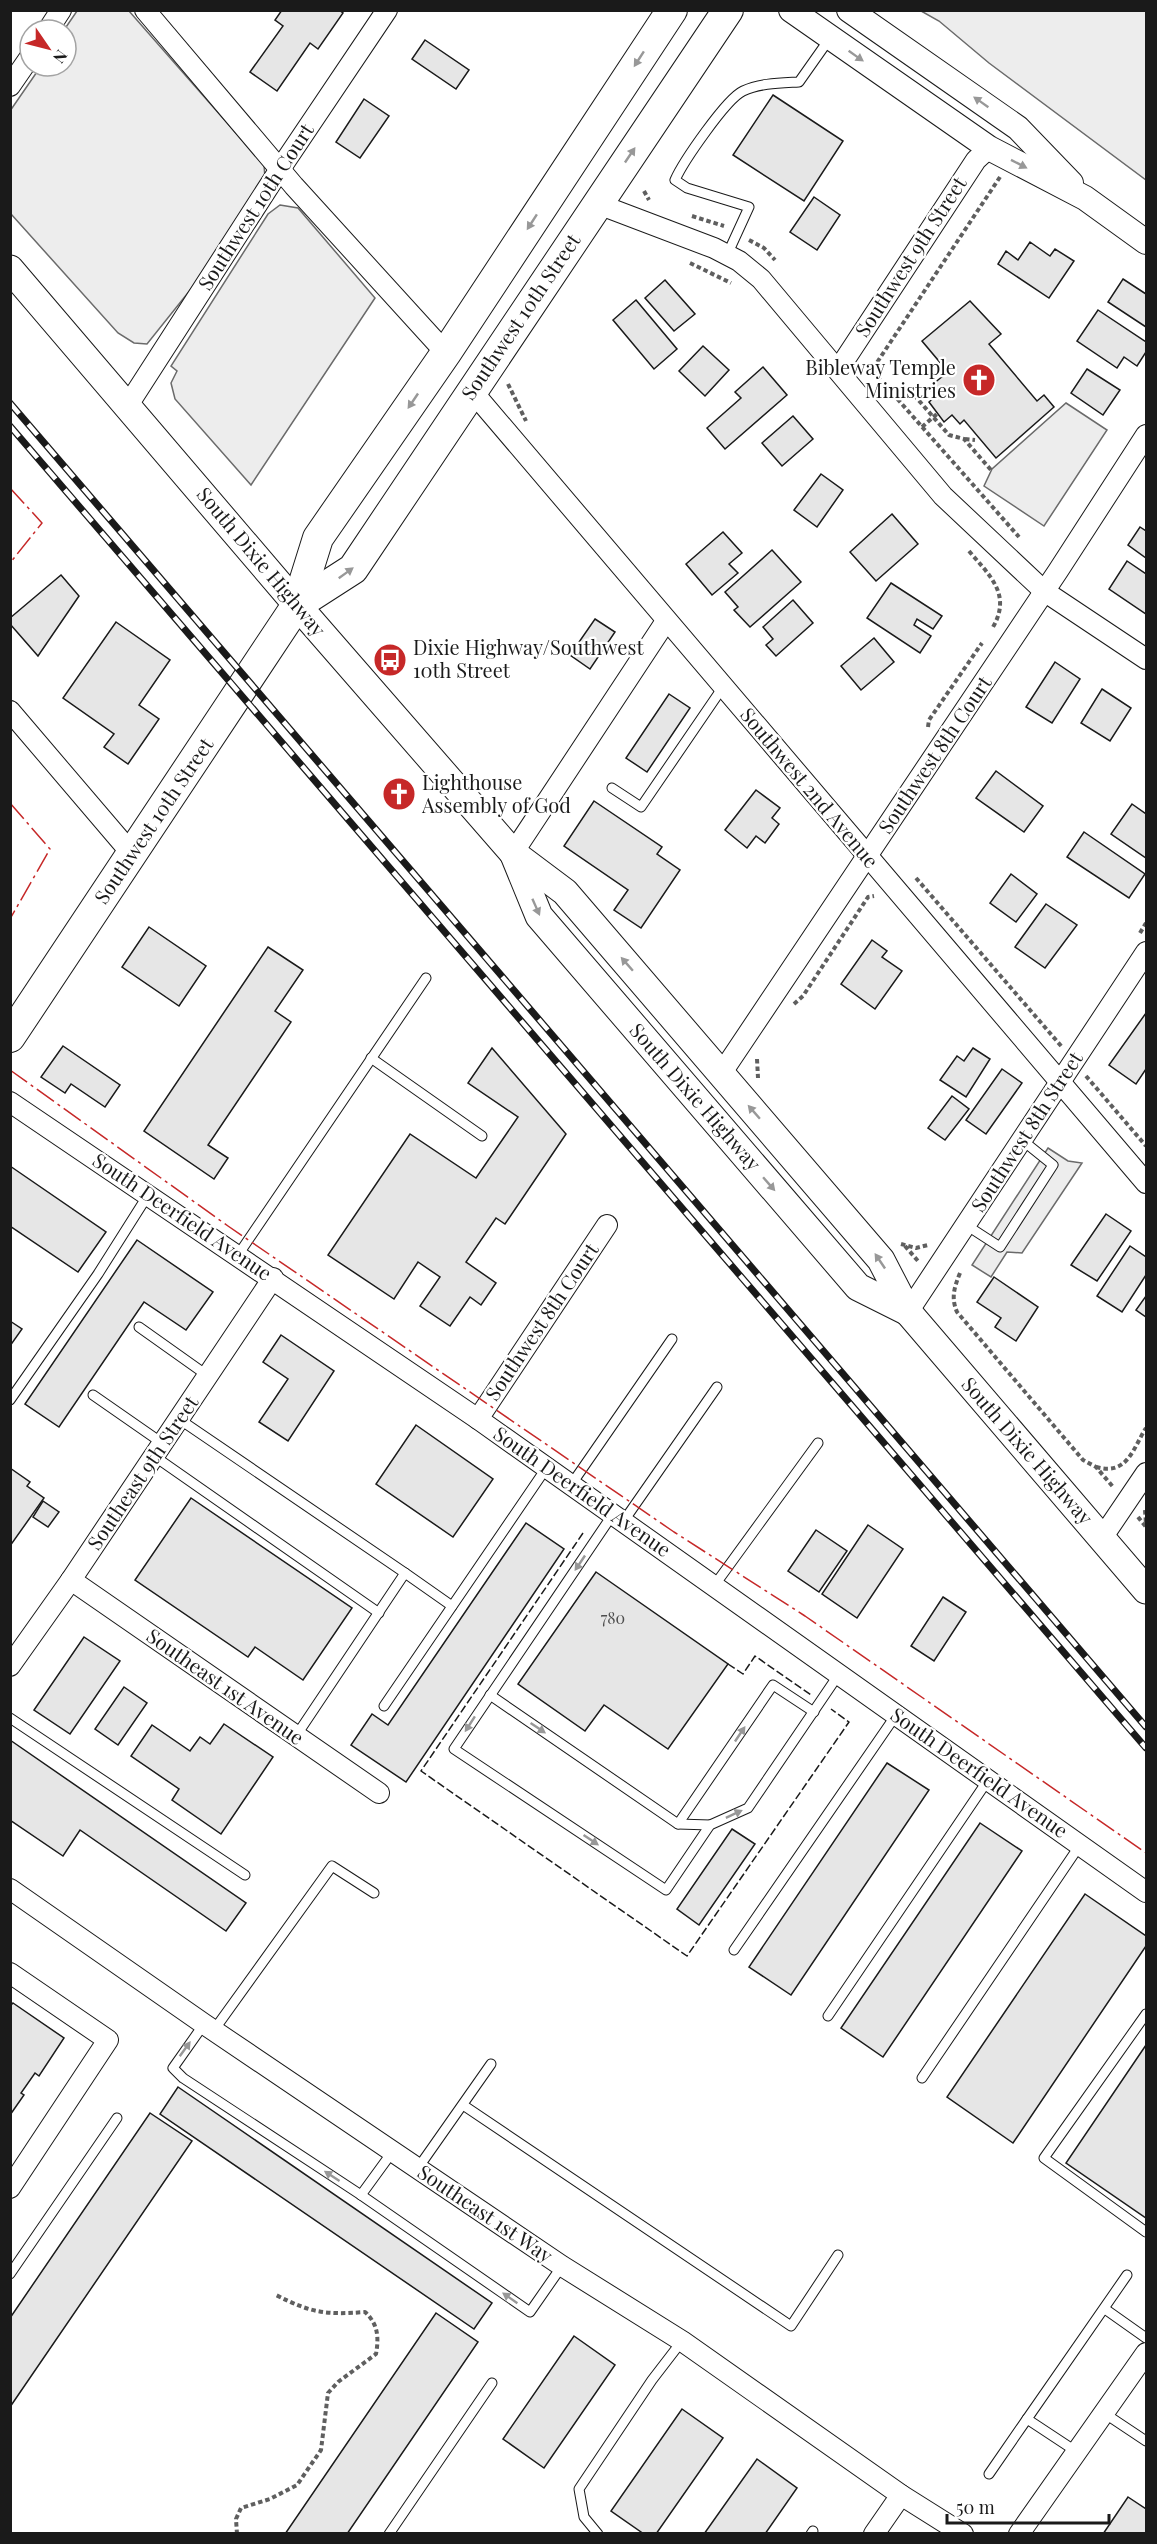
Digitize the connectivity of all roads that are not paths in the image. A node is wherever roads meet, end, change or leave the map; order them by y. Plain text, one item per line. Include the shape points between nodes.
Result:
1 (145, 10) edge
2 (387, 10) edge
3 (672, 10) edge
4 (728, 10) edge
5 (791, 10) edge
6 (849, 10) edge
7 (830, 38) junction
8 (989, 148) junction
9 (280, 169) junction
10 (1085, 198) junction
11 (598, 204) junction
12 (1146, 242) edge
13 (728, 255) junction
14 (10, 268) edge
15 (446, 353) junction
16 (838, 370) junction
17 (472, 391) junction
18 (128, 405) junction
19 (1146, 435) edge
20 (1044, 591) junction
21 (297, 605) junction
22 (666, 621) junction
23 (1146, 659) edge
24 (723, 687) junction
25 (10, 711) edge
26 (612, 788) dead end
27 (513, 853) junction
28 (132, 854) junction
29 (868, 857) junction
30 (1146, 952) edge
31 (426, 978) dead end
32 (10, 1037) edge
33 (371, 1058) junction
34 (722, 1074) junction
35 (1060, 1082) junction
36 (10, 1102) edge
37 (482, 1136) dead end
38 (1022, 1140) junction
39 (1146, 1183) edge
40 (148, 1195) junction
41 (607, 1225) dead end
42 (966, 1225) junction
43 (238, 1255) junction
44 (273, 1278) junction
45 (908, 1312) junction
46 (139, 1327) dead end
47 (672, 1339) dead end
48 (208, 1376) junction
49 (717, 1387) dead end
50 (93, 1395) dead end
51 (10, 1400) edge
52 (179, 1419) junction
53 (478, 1419) junction
54 (818, 1443) dead end
55 (158, 1450) junction
56 (547, 1467) junction
57 (1146, 1473) edge
58 (572, 1485) junction
59 (618, 1518) junction
60 (1102, 1538) junction
61 (405, 1573) junction
62 (71, 1580) junction
63 (714, 1586) junction
64 (1146, 1590) edge
65 (452, 1606) junction
66 (379, 1613) junction
67 (10, 1666) edge
68 (839, 1674) junction
69 (490, 1695) junction
70 (384, 1706) dead end
71 (814, 1712) junction
72 (896, 1714) junction
73 (10, 1718) edge
74 (296, 1736) junction
75 (988, 1780) junction
76 (379, 1793) dead end
77 (678, 1824) junction
78 (710, 1825) junction
79 (1080, 1845) junction
80 (245, 1875) dead end
81 (10, 1889) edge
82 (1146, 1892) edge
83 (374, 1893) dead end
84 (734, 1950) dead end
85 (10, 1973) edge
86 (1146, 2014) edge
87 (828, 2016) dead end
88 (209, 2027) junction
89 (491, 2064) dead end
90 (922, 2078) dead end
91 (463, 2105) junction
92 (117, 2118) dead end
93 (393, 2151) junction
94 (418, 2168) junction
95 (10, 2188) edge
96 (361, 2195) junction
97 (1146, 2232) edge
98 (838, 2255) dead end
99 (562, 2266) junction
100 (10, 2274) edge
101 (1127, 2275) dead end
102 (1105, 2309) junction
103 (1146, 2338) edge
104 (682, 2342) junction
105 (1146, 2353) edge
106 (492, 2383) dead end
107 (1104, 2413) junction
108 (1027, 2419) junction
109 (1146, 2441) edge
110 (1077, 2452) junction
111 (988, 2474) dead end
112 (901, 2495) junction
113 (388, 2534) edge
114 (598, 2534) edge
115 (874, 2534) edge
116 (963, 2534) edge
117 (1019, 2534) edge

1 - 9 street
2 - 9 street, Southwest 10th Court
3 -> 15 main road, Southwest 10th Street
11 -> 4 main road, Southwest 10th Street
5 - 7 street
10 -> 6 street via 1018,128
7 -> 8 street
7 - 13 lane via 799,82 772,83 742,91 721,113 675,180 687,188 749,207
8 -> 10 street
8 - 16 street, Southwest 9th Street via 976,160
9 - 15 street
9 - 18 street, Southwest 10th Court
10 - 12 street
11 - 13 street
11 - 17 main road, Southwest 10th Street
13 - 16 street via 761,279
14 - 18 main road, South Dixie Highway
15 -> 21 main road, Southwest 10th Street via 318,538
16 - 20 street via 943,496
21 -> 17 main road, Southwest 10th Street via 353,569
17 - 22 street, Southwest 2nd Avenue
18 - 21 main road, South Dixie Highway
19 - 20 street, Southwest 8th Court
20 - 23 street
20 - 29 street, Southwest 8th Court
21 - 27 main road, South Dixie Highway
21 - 28 main road, Southwest 10th Street
22 - 24 street, Southwest 2nd Avenue
22 - 27 street
24 - 26 lane via 641,807
24 - 29 street, Southwest 2nd Avenue
25 - 28 street
34 -> 27 main road, South Dixie Highway via 565,892
27 -> 45 main road, South Dixie Highway via 539,916 858,1287
28 - 32 main road, Southwest 10th Street
29 - 34 street, Southwest 8th Court
29 - 35 street, Southwest 2nd Avenue
30 - 35 street, Southwest 8th Street
31 - 33 lane
33 - 37 lane
33 - 43 lane
45 -> 34 main road, South Dixie Highway via 881,1260
35 - 38 street, Southwest 8th Street
35 - 39 street, Southwest 2nd Avenue
36 - 40 street, South Deerfield Avenue
38 - 42 street, Southwest 8th Street
38 - 42 lane via 1053,1165 1000,1247
40 - 43 street, South Deerfield Avenue
40 - 51 lane
41 - 53 street, Southwest 8th Court
42 - 45 street, Southwest 8th Street
43 - 44 street, South Deerfield Avenue
44 - 48 street, Southeast 9th Street
44 - 53 street, South Deerfield Avenue
45 - 60 main road, South Dixie Highway
46 - 48 lane
47 - 58 lane
48 - 52 street, Southeast 9th Street
49 - 59 lane
50 - 55 lane
52 - 55 street, Southeast 9th Street
52 - 61 lane
53 - 56 street, South Deerfield Avenue
54 - 63 lane
55 - 62 street, Southeast 9th Street
55 - 66 lane
56 - 58 street, South Deerfield Avenue
56 - 65 lane
57 - 60 street
58 - 59 street, South Deerfield Avenue
59 - 63 street, South Deerfield Avenue
59 -> 69 lane
60 - 64 main road, South Dixie Highway
61 - 65 lane
61 - 66 lane
62 - 67 street, Southeast 9th Street
62 - 74 street, Southeast 1st Avenue
63 - 68 street, South Deerfield Avenue
65 - 70 lane
66 - 74 lane
68 - 71 lane
68 - 72 street, South Deerfield Avenue
69 -> 77 lane
69 -> 78 lane via 454,1749 666,1890
77 -> 71 lane via 773,1685
78 -> 71 lane via 748,1808
72 - 75 street, South Deerfield Avenue
72 - 84 lane
73 - 80 lane
74 - 76 street, Southeast 1st Avenue
75 - 79 street, South Deerfield Avenue
75 - 87 lane
77 - 78 lane
79 - 82 street, South Deerfield Avenue
79 - 90 lane
81 - 88 street, Southeast 1st Way
83 - 88 lane via 332,1866
85 - 95 street via 108,2040
86 - 97 lane via 1044,2157
88 - 93 street, Southeast 1st Way
96 -> 88 lane via 173,2068
89 - 91 lane
91 - 94 lane
91 - 98 lane via 791,2326
92 - 100 lane
93 - 94 street, Southeast 1st Way
93 - 96 lane
94 - 99 street, Southeast 1st Way
99 -> 96 lane via 530,2312
99 - 104 street, Southeast 1st Way
101 - 102 lane
102 - 103 lane
102 - 108 lane
104 - 112 street, Southeast 1st Way
104 - 114 lane via 579,2489 584,2517
105 - 107 street
106 - 113 lane
107 - 109 lane
107 - 110 street
108 - 110 lane
108 - 111 lane
110 - 117 street
112 - 115 street
112 - 116 street, Southeast 1st Way

